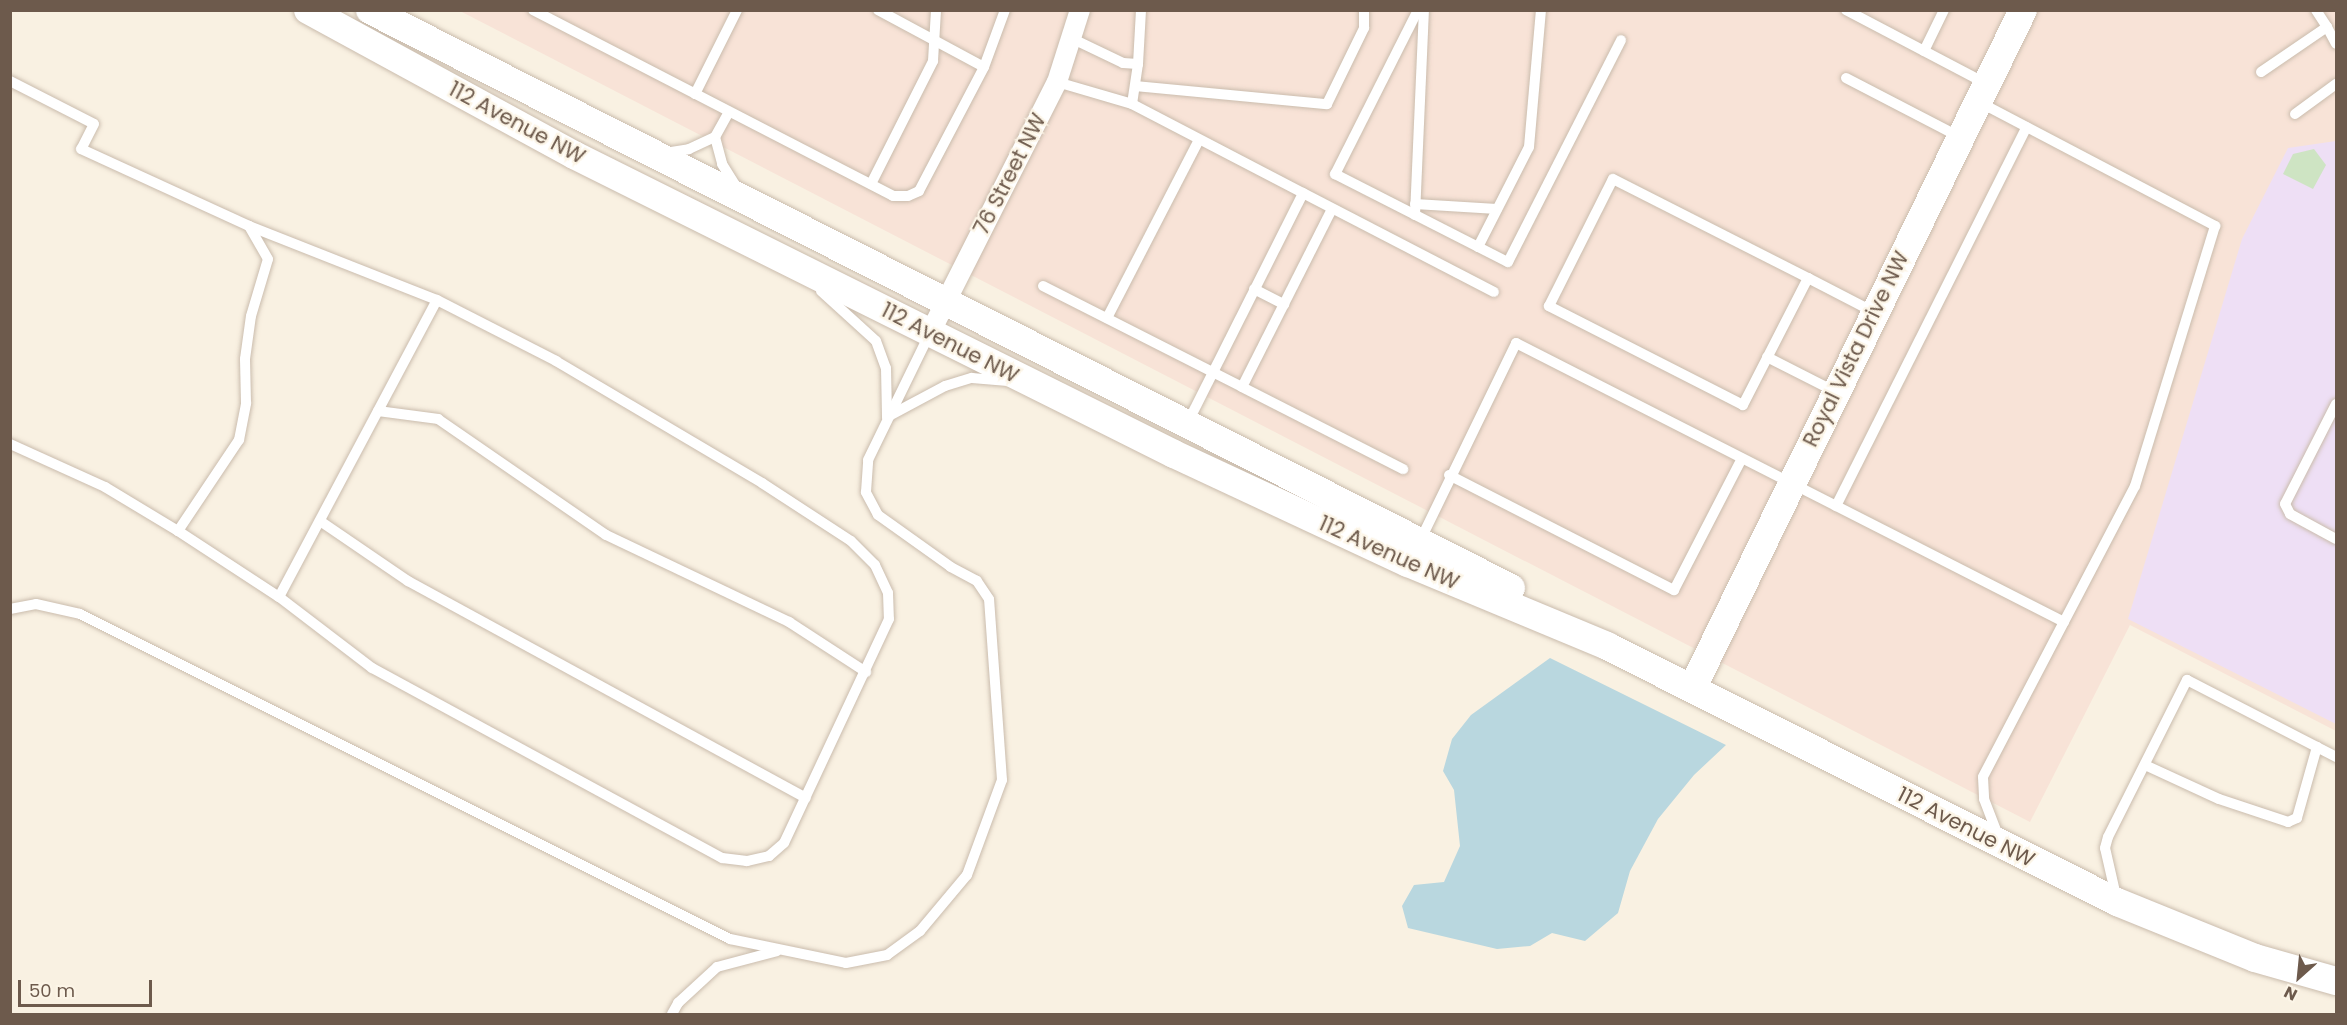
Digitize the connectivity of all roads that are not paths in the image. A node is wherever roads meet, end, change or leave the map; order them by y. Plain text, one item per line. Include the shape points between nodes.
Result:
1 (308, 10) edge
2 (370, 10) edge
3 (533, 10) edge
4 (737, 10) edge
5 (878, 10) edge
6 (936, 10) edge
7 (1005, 10) edge
8 (1080, 10) edge
9 (1141, 10) edge
10 (1365, 10) edge
11 (1418, 10) edge
12 (1424, 10) edge
13 (1541, 10) edge
14 (1846, 10) edge
15 (1944, 10) edge
16 (2023, 10) edge
17 (2316, 10) edge
18 (2327, 27) junction
19 (1073, 39) junction
20 (934, 40) junction
21 (1621, 40) dead end
22 (2337, 45) edge
23 (1923, 51) junction
24 (1138, 64) junction
25 (984, 67) junction
26 (2261, 72) dead end
27 (1846, 78) dead end
28 (10, 81) edge
29 (1057, 82) junction
30 (2337, 84) edge
31 (1135, 86) junction
32 (1981, 92) junction
33 (695, 94) junction
34 (1132, 104) junction
35 (729, 112) junction
36 (2295, 114) dead end
37 (2026, 127) junction
38 (1958, 136) junction
39 (715, 137) junction
40 (1199, 140) junction
41 (656, 155) junction
42 (871, 184) junction
43 (1303, 193) junction
44 (745, 201) junction
45 (1332, 209) junction
46 (1415, 209) junction
47 (1497, 209) junction
48 (249, 226) junction
49 (1478, 247) junction
50 (781, 258) junction
51 (1808, 278) junction
52 (1043, 286) dead end
53 (1254, 289) junction
54 (1494, 292) dead end
55 (437, 300) junction
56 (946, 302) junction
57 (1284, 304) junction
58 (1875, 313) junction
59 (1107, 318) junction
60 (930, 333) junction
61 (1767, 357) junction
62 (1213, 371) junction
63 (1026, 382) junction
64 (1242, 387) junction
65 (1836, 392) junction
66 (2337, 404) edge
67 (378, 411) junction
68 (887, 417) junction
69 (1187, 424) junction
70 (10, 444) edge
71 (1742, 458) junction
72 (1403, 469) dead end
73 (1449, 475) junction
74 (1791, 482) junction
75 (1836, 506) junction
76 (320, 520) junction
77 (178, 531) junction
78 (2337, 539) edge
79 (1420, 541) junction
80 (279, 597) junction
81 (10, 609) edge
82 (2064, 622) junction
83 (1607, 646) junction
84 (866, 672) junction
85 (1692, 689) junction
86 (2317, 747) junction
87 (2337, 758) edge
88 (2145, 765) junction
89 (806, 798) junction
90 (2001, 845) junction
91 (2117, 902) junction
92 (777, 951) junction
93 (2337, 981) edge
94 (672, 1014) edge

1 - 50 street, 112 Avenue NW via 574,154
2 - 41 street, 112 Avenue NW
3 - 33 lane
4 - 33 lane
5 - 20 lane
6 - 20 lane
7 - 25 lane
8 - 19 street, 76 Street NW
9 - 24 lane
10 - 31 lane via 1364,28 1327,104
11 - 46 lane via 1335,174
12 - 46 lane
13 - 47 lane via 1529,147
14 - 23 lane
15 - 23 lane
16 - 32 street, Royal Vista Drive NW
17 - 18 lane
18 - 22 lane
18 - 26 lane
19 - 24 lane via 1123,63
19 - 29 street, 76 Street NW
20 - 25 lane
20 - 42 lane via 933,61
21 - 49 lane via 1508,262
23 - 32 lane
24 - 31 lane
25 - 42 lane via 919,191 893,196
27 - 38 lane
28 - 48 lane via 94,124 81,149
29 - 34 lane
29 - 56 street, 76 Street NW
30 - 36 lane
31 - 34 lane
32 - 37 lane
32 - 38 street, Royal Vista Drive NW
33 - 35 lane
34 - 40 lane
35 - 39 lane
35 - 42 lane
37 - 75 lane
37 - 82 lane via 2215,226 2136,486
38 - 58 street, Royal Vista Drive NW
39 - 41 lane via 689,149
39 - 44 lane via 722,164
40 - 43 lane
40 - 59 lane
41 - 44 street, 112 Avenue NW
43 - 45 lane
43 - 53 lane
44 - 56 street, 112 Avenue NW
45 - 54 lane
45 - 57 lane
46 - 47 lane
46 - 49 lane
47 - 49 lane
48 - 55 lane
48 - 77 lane via 268,259 251,316 245,359 246,403 239,440
50 - 60 street, 112 Avenue NW
50 - 68 lane via 876,341 886,368
51 - 58 lane
51 - 61 lane
51 - 61 lane via 1613,179 1549,306 1743,405
52 - 59 lane
53 - 57 lane
53 - 62 lane
55 - 67 lane
55 - 84 lane via 556,361 851,541 875,565 888,593 889,619
56 - 60 street, 76 Street NW
56 - 69 street, 112 Avenue NW
57 - 64 lane
58 - 65 street, Royal Vista Drive NW
59 - 62 lane
60 - 63 street, 112 Avenue NW
60 - 68 lane
61 - 65 lane
62 - 64 lane
62 - 69 lane
63 - 68 lane via 972,378 945,386
63 - 83 street, 112 Avenue NW via 1408,563
64 - 72 lane
65 - 74 street, Royal Vista Drive NW
66 - 78 lane via 2285,504 2290,514
67 - 76 lane
67 - 84 lane via 438,419 606,535 789,622
68 - 92 lane via 868,460 866,492 878,515 977,581 989,599 1002,780 967,874 920,931 887,956 846,963
69 - 79 street, 112 Avenue NW
70 - 77 lane via 105,487
71 - 73 lane via 1674,590
71 - 73 lane via 1516,343
71 - 74 lane
73 - 79 lane
74 - 75 lane
74 - 85 street, Royal Vista Drive NW
75 - 82 lane
76 - 80 lane
76 - 89 lane via 408,581
77 - 80 lane
79 - 83 street, 112 Avenue NW via 1514,589
80 - 89 lane via 372,668 722,858 747,861 769,856 784,843
81 - 92 lane via 36,604 80,614 730,939
82 - 90 lane via 1983,777 1984,799
83 - 85 street, 112 Avenue NW
84 - 89 lane
85 - 90 street, 112 Avenue NW
86 - 87 lane
86 - 88 lane via 2297,818 2288,822 2219,800
86 - 88 lane via 2187,680
88 - 91 lane via 2105,848
90 - 91 street, 112 Avenue NW
91 - 93 street, 112 Avenue NW via 2255,958
92 - 94 lane via 717,967

